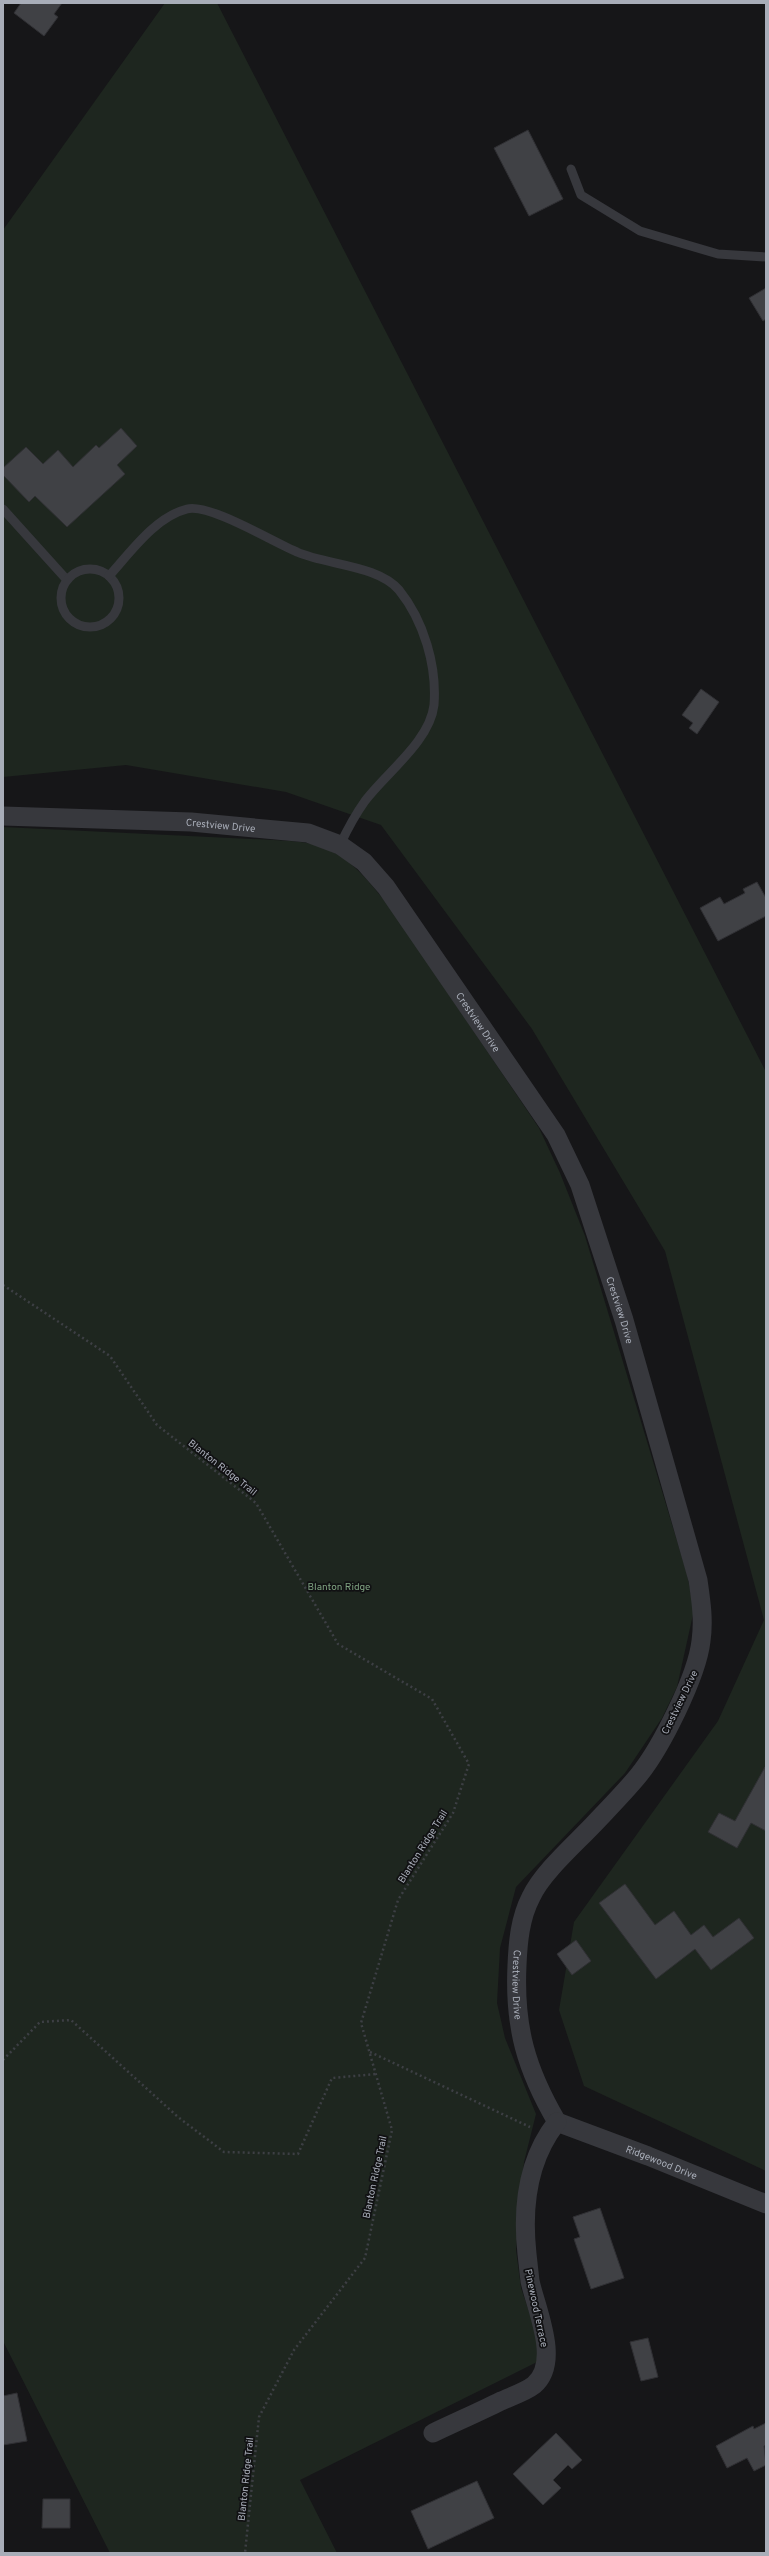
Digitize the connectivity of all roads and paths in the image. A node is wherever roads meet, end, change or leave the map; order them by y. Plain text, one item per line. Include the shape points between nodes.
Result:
1 (570, 169) dead end
2 (766, 257) edge
3 (3, 509) edge
4 (109, 576) junction
5 (67, 580) junction
6 (3, 816) edge
7 (340, 845) junction
8 (3, 1284) edge
9 (370, 2052) junction
10 (3, 2060) edge
11 (376, 2074) junction
12 (552, 2128) junction
13 (766, 2204) edge
14 (433, 2433) dead end
15 (245, 2553) edge

1 - 2 lane via 581,195 640,231 718,254
3 - 5 lane
4 - 5 lane via 92,569 82,570
4 - 5 lane via 118,592 116,610 103,624 94,626 75,623 65,612 61,598
4 - 7 lane via 170,516 188,508 208,510 307,556 369,572 388,580 398,590 418,624 430,656 434,706 424,733 364,802
6 - 7 street, Crestview Drive via 215,824 308,833
7 - 12 street, Crestview Drive via 364,862 386,887 556,1136 580,1185 624,1320 698,1580 703,1611 701,1642 695,1669 672,1720 639,1774 556,1864 531,1896 522,1922 518,1944 516,1990 518,2025 530,2071
8 - 9 path, Blanton Ridge Trail via 110,1356 157,1425 256,1503 338,1644 432,1699 469,1764 454,1813 398,1900 361,2023
9 - 11 path, Blanton Ridge Trail
9 - 12 path
10 - 11 path via 40,2022 71,2020 178,2117 224,2152 298,2154 332,2078
11 - 15 path, Blanton Ridge Trail via 392,2130 365,2258 294,2350 259,2417
12 - 13 street, Ridgewood Drive via 648,2156
12 - 14 street, Pinewood Terrace via 538,2153 528,2183 526,2216 530,2282 546,2349 546,2363 542,2374 534,2385 520,2393

